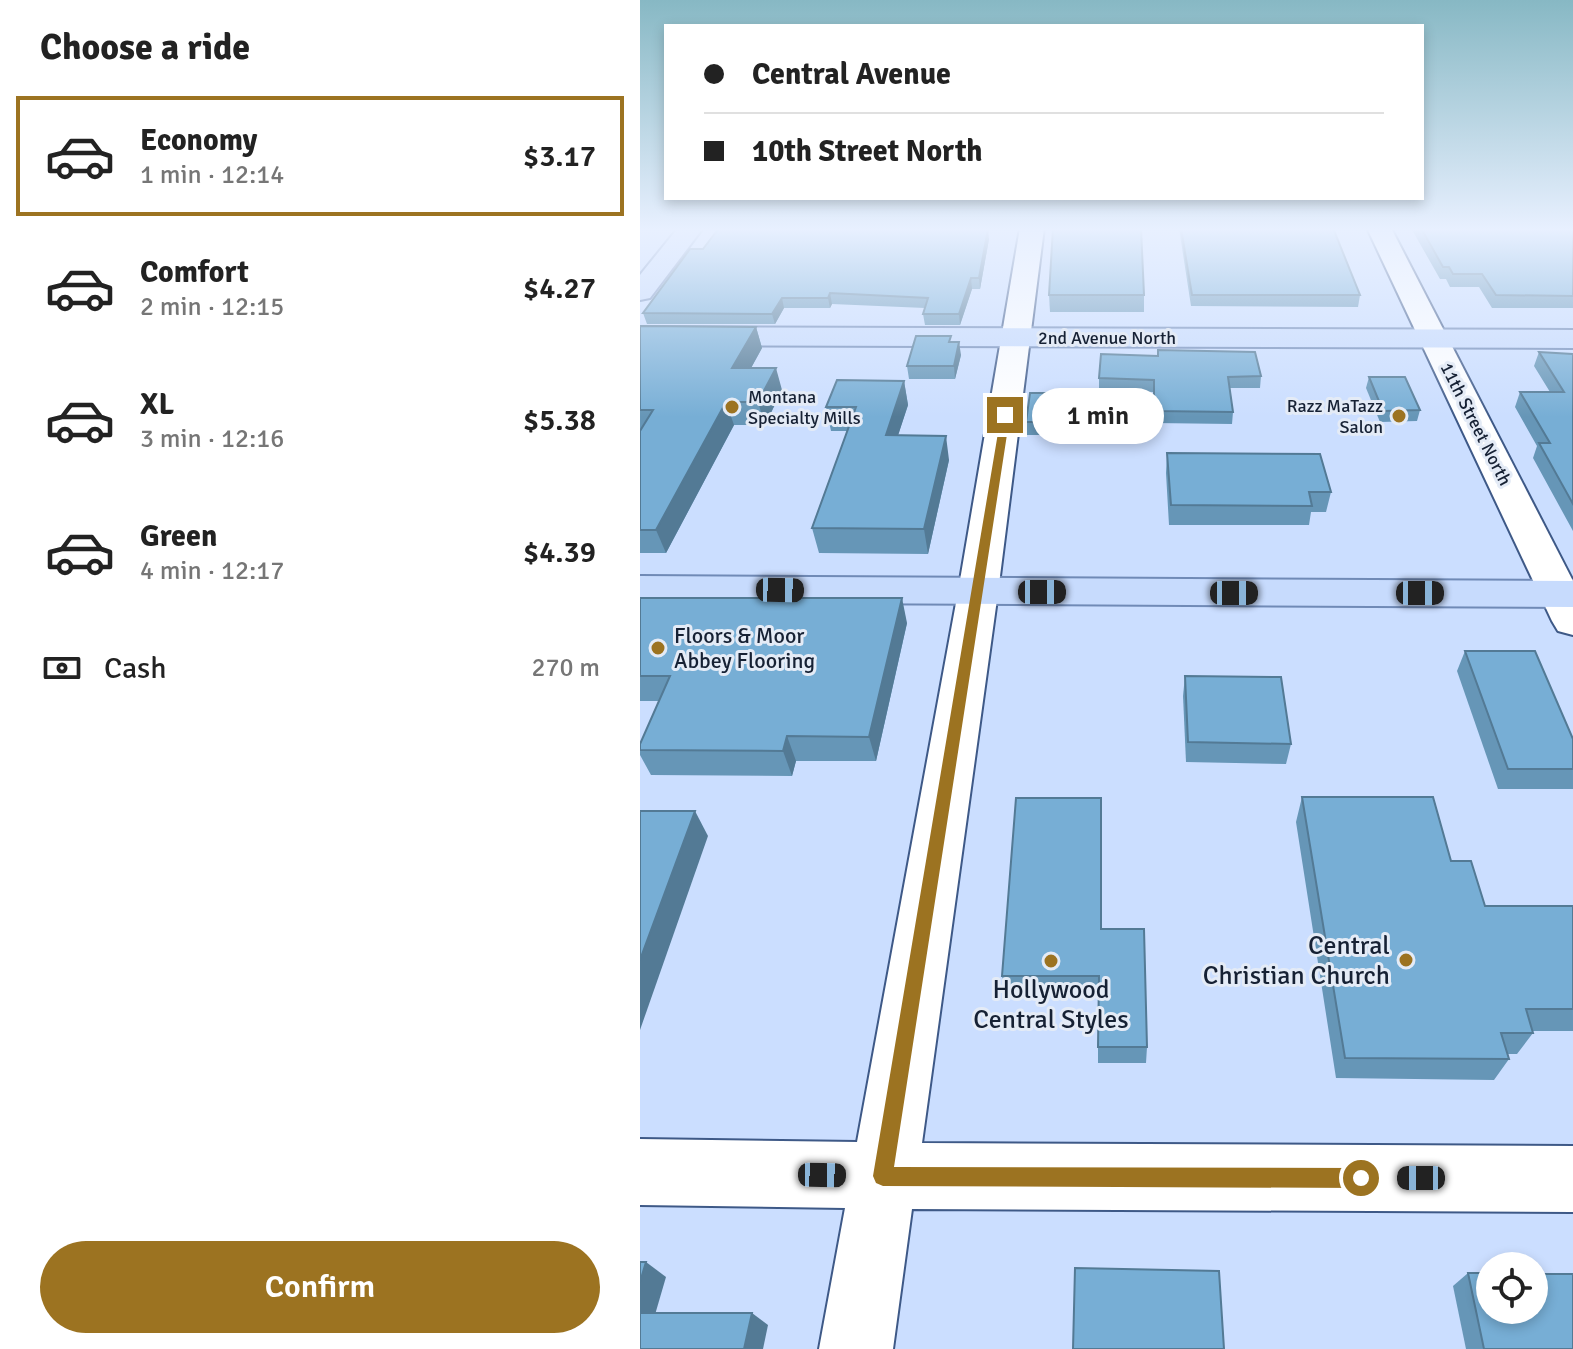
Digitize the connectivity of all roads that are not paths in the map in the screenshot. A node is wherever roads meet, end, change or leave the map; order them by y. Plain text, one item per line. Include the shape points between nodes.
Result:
1 (1023, 291) edge
2 (1410, 291) edge
3 (640, 336) edge
4 (1017, 337) junction
5 (1433, 339) junction
6 (1573, 339) edge
7 (640, 589) edge
8 (978, 592) junction
9 (1569, 603) edge
10 (640, 1172) edge
11 (883, 1176) junction
12 (1573, 1179) edge
13 (856, 1349) edge

1 - 4 street
2 - 5 street, 11th Street North
3 - 4 main road, 2nd Avenue North
4 - 5 main road, 2nd Avenue North
4 - 8 street
5 - 6 main road, 2nd Avenue North
5 - 9 street, 11th Street North
7 - 8 main road
8 - 9 main road
8 - 11 street
10 - 11 street
11 - 12 street
11 - 13 street

